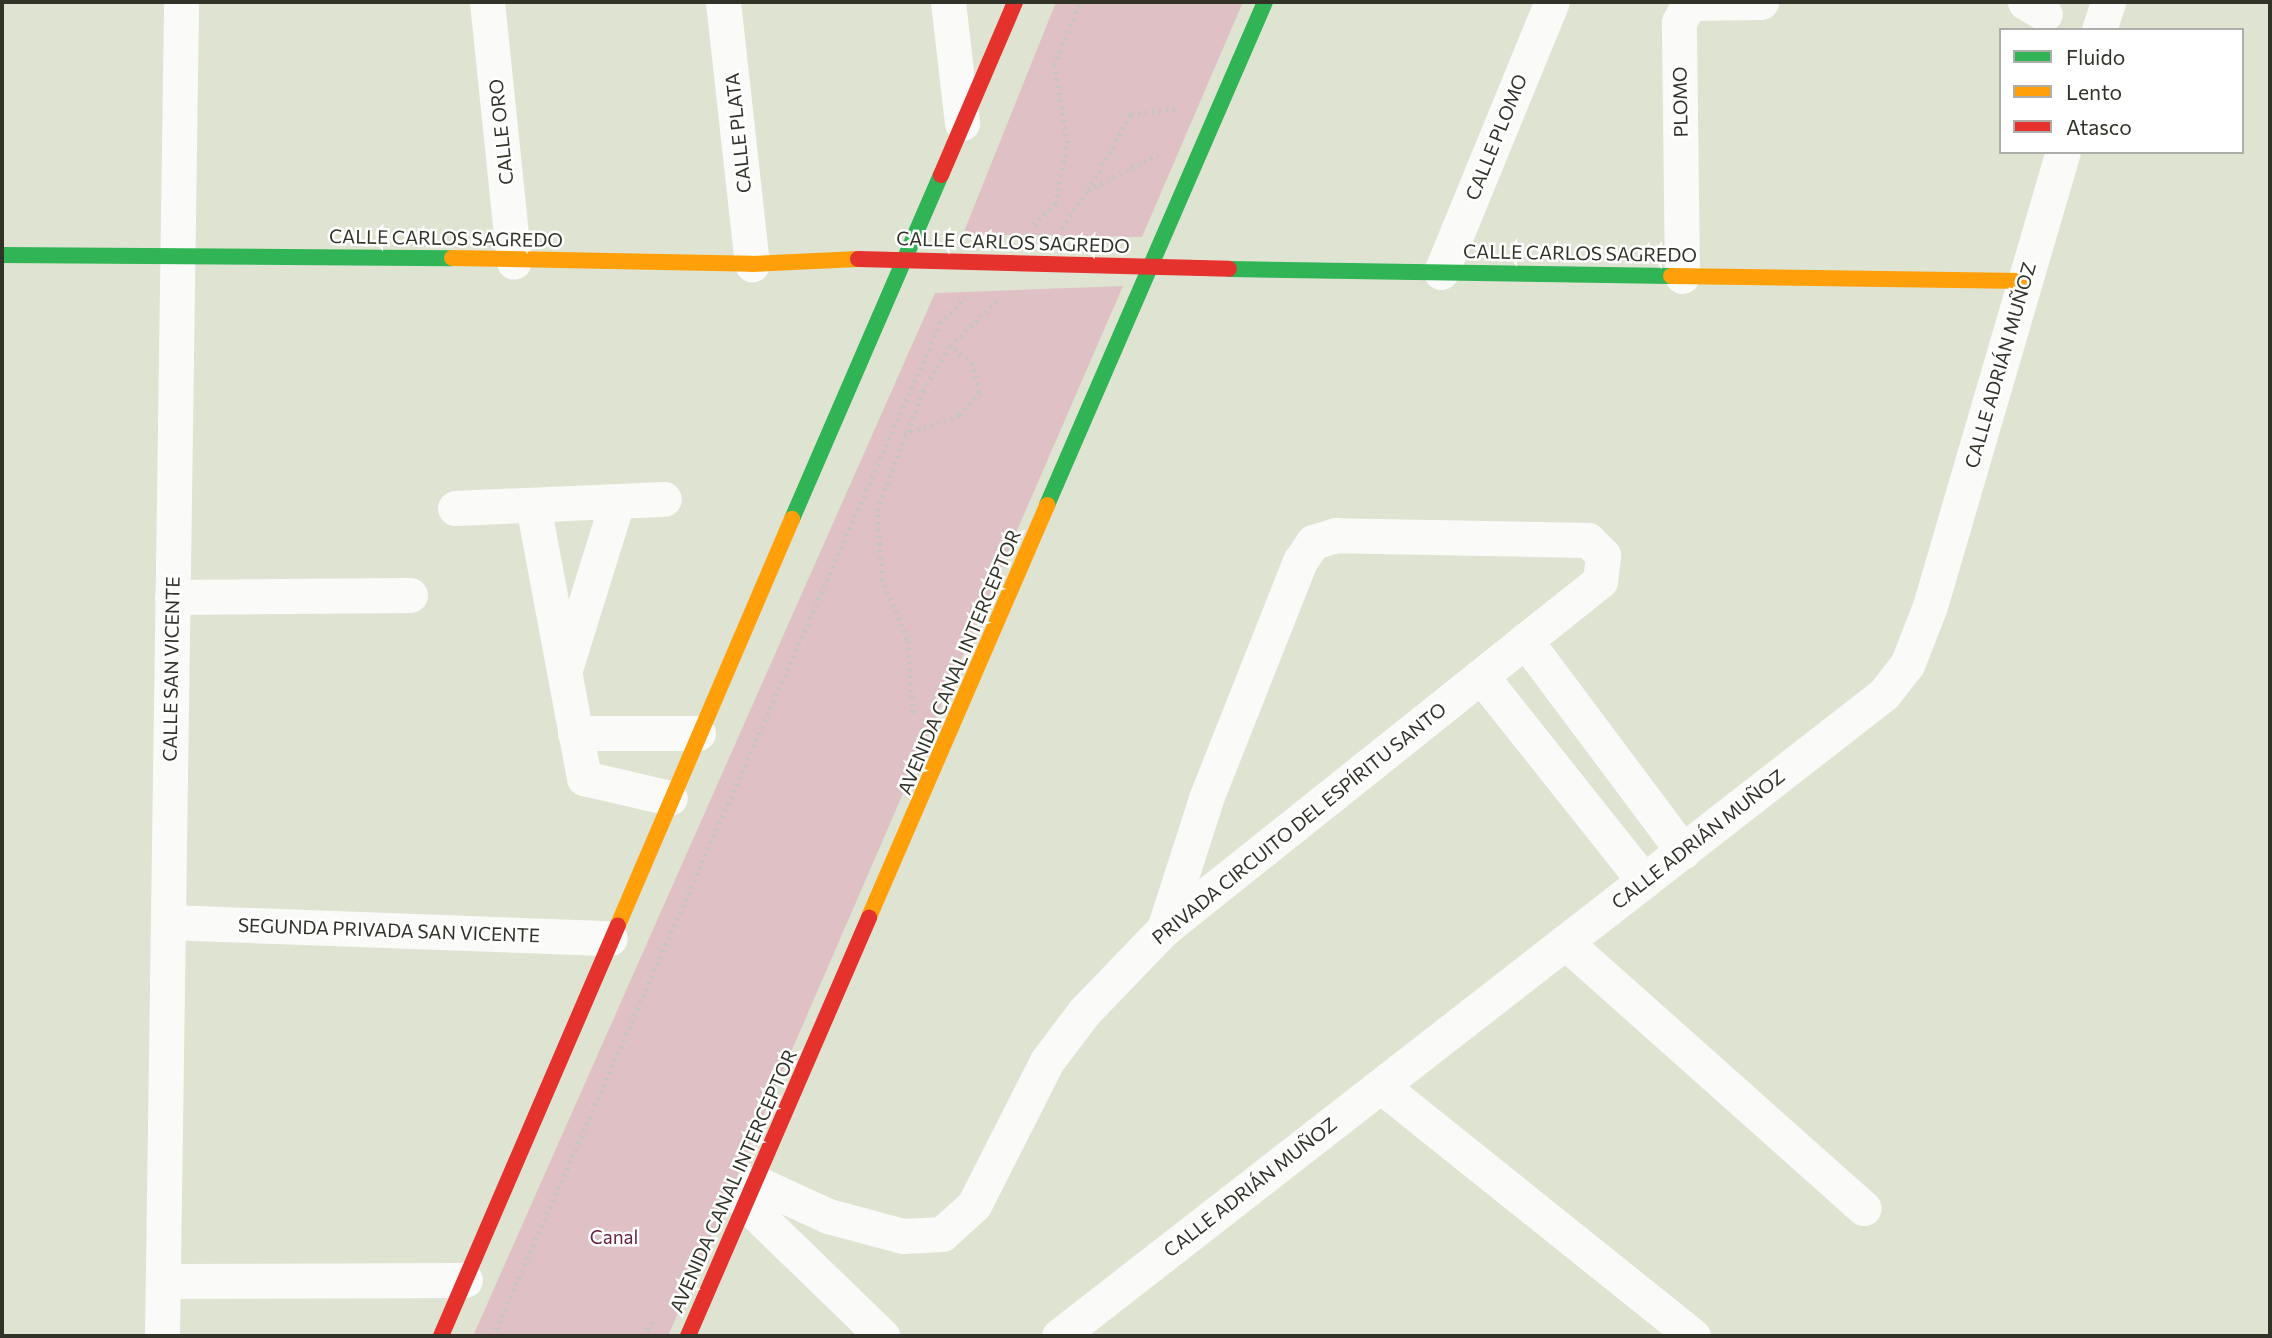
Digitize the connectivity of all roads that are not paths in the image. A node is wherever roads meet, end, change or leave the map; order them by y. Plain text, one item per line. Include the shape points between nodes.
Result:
1 (181, 2) edge
2 (487, 2) edge
3 (723, 2) edge
4 (948, 2) edge
5 (1015, 2) edge
6 (1265, 2) edge
7 (1552, 2) edge
8 (1761, 2) edge
9 (2108, 2) edge
10 (2100, 28) edge
11 (962, 123) junction
12 (2062, 154) edge
13 (177, 253) junction
14 (2, 255) edge
15 (905, 257) junction
16 (514, 262) junction
17 (752, 264) junction
18 (1153, 268) junction
19 (1441, 272) junction
20 (1682, 276) junction
21 (2024, 281) junction
22 (664, 499) dead end
23 (617, 502) junction
24 (533, 505) junction
25 (455, 508) dead end
26 (410, 595) dead end
27 (172, 597) junction
28 (1525, 640) junction
29 (563, 674) junction
30 (1481, 676) junction
31 (575, 733) junction
32 (698, 733) junction
33 (670, 798) junction
34 (1683, 850) junction
35 (1644, 881) junction
36 (168, 922) junction
37 (1164, 929) junction
38 (610, 938) junction
39 (1565, 942) junction
40 (1381, 1086) junction
41 (751, 1193) junction
42 (1864, 1208) dead end
43 (465, 1280) junction
44 (163, 1281) junction
45 (162, 1336) edge
46 (441, 1336) edge
47 (688, 1336) edge
48 (882, 1336) edge
49 (1059, 1336) edge
50 (1693, 1336) edge

1 - 13 street, CALLE SAN VICENTE
2 - 16 street, CALLE ORO
3 - 17 street, CALLE PLATA
4 - 11 street
5 - 11 street
6 - 18 street, AVENIDA CANAL INTERCEPTOR
7 - 19 street, CALLE PLOMO
8 - 20 street, PLOMO via 1689,3 1679,22
9 - 10 street
11 - 15 street
12 - 21 street, CALLE ADRIÁN MUÑOZ
13 - 14 street, CALLE CARLOS SAGREDO
13 - 16 street, CALLE CARLOS SAGREDO
13 - 27 street, CALLE SAN VICENTE
15 - 17 street, CALLE CARLOS SAGREDO
15 - 18 street, CALLE CARLOS SAGREDO
15 - 32 street
16 - 17 street, CALLE CARLOS SAGREDO
18 - 19 street, CALLE CARLOS SAGREDO
18 - 41 street, AVENIDA CANAL INTERCEPTOR
19 - 20 street, CALLE CARLOS SAGREDO
20 - 21 street, CALLE CARLOS SAGREDO
21 - 34 street, CALLE ADRIÁN MUÑOZ via 1930,606 1907,665 1884,694
22 - 23 street
23 - 24 street
23 - 29 street
24 - 25 street
24 - 29 street
26 - 27 street
27 - 36 street, CALLE SAN VICENTE
28 - 30 street, PRIVADA CIRCUITO DEL ESPÍRITU SANTO
28 - 34 street
28 - 37 street, PRIVADA CIRCUITO DEL ESPÍRITU SANTO via 1600,581 1602,555 1588,540 1336,535 1313,542 1300,561 1206,799
29 - 31 street
30 - 35 street
30 - 37 street, PRIVADA CIRCUITO DEL ESPÍRITU SANTO
31 - 32 street
31 - 33 street via 584,778
32 - 33 street
33 - 38 street
34 - 35 street, CALLE ADRIÁN MUÑOZ
35 - 39 street, CALLE ADRIÁN MUÑOZ
36 - 38 street, SEGUNDA PRIVADA SAN VICENTE
36 - 44 street, CALLE SAN VICENTE
37 - 41 street, PRIVADA CIRCUITO DEL ESPÍRITU SANTO via 1084,1012 1047,1061 974,1205 942,1234 903,1236
38 - 43 street
39 - 40 street, CALLE ADRIÁN MUÑOZ
39 - 42 street
40 - 49 street, CALLE ADRIÁN MUÑOZ
40 - 50 street
41 - 47 street, AVENIDA CANAL INTERCEPTOR
41 - 48 street
43 - 44 street
43 - 46 street
44 - 45 street, CALLE SAN VICENTE

